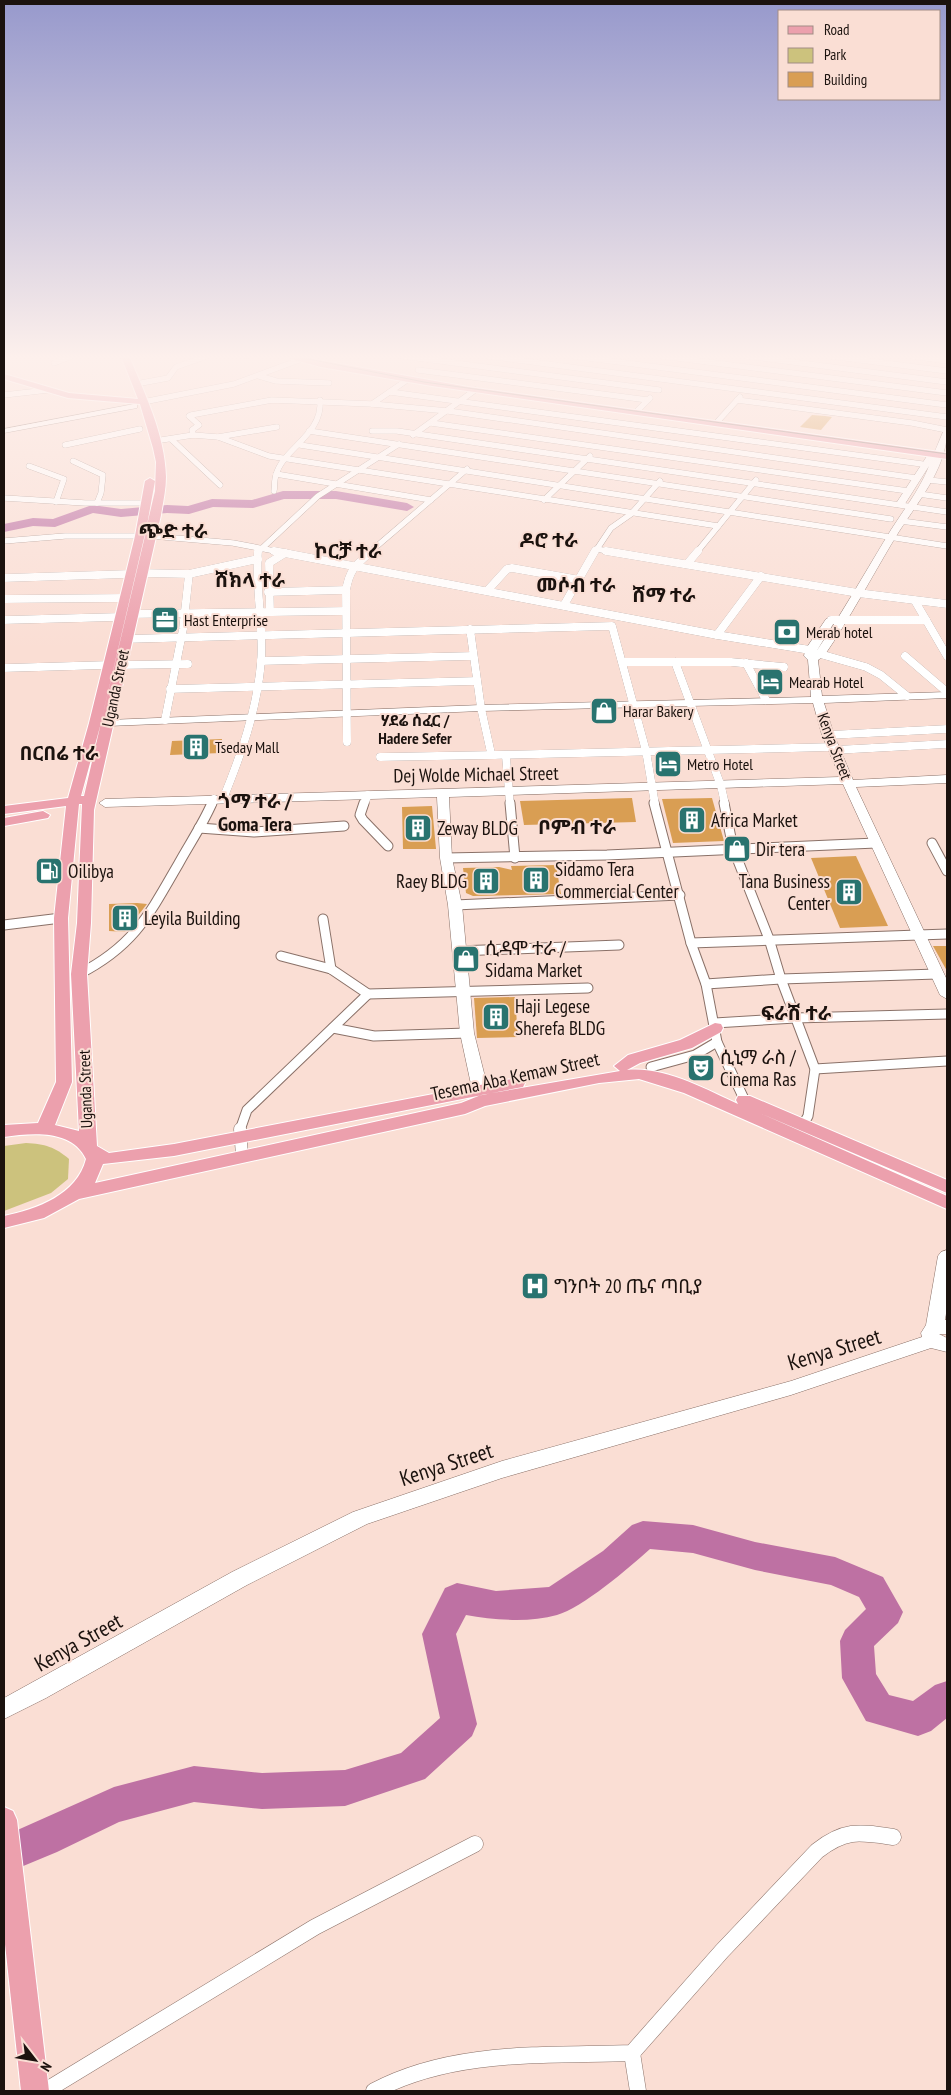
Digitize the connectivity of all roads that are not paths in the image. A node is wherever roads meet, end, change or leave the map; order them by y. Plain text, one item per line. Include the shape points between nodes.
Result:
1 (157, 454) edge
2 (187, 454) edge
3 (257, 454) edge
4 (291, 454) edge
5 (352, 454) edge
6 (384, 454) edge
7 (451, 454) edge
8 (485, 454) edge
9 (553, 454) edge
10 (593, 454) edge
11 (650, 454) edge
12 (685, 454) edge
13 (751, 454) edge
14 (778, 454) edge
15 (845, 454) edge
16 (907, 454) edge
17 (936, 454) edge
18 (940, 454) edge
19 (775, 457) junction
20 (287, 458) junction
21 (377, 458) junction
22 (480, 458) junction
23 (681, 458) junction
24 (587, 459) junction
25 (73, 461) dead end
26 (947, 462) edge
27 (150, 464) dead end
28 (923, 465) junction
29 (29, 466) dead end
30 (934, 468) junction
31 (359, 470) junction
32 (765, 470) junction
33 (465, 471) junction
34 (669, 471) junction
35 (573, 472) junction
36 (276, 474) junction
37 (916, 478) junction
38 (928, 480) junction
39 (947, 482) edge
40 (337, 483) junction
41 (754, 483) junction
42 (658, 484) junction
43 (220, 485) dead end
44 (449, 485) junction
45 (559, 486) junction
46 (274, 491) dead end
47 (908, 491) junction
48 (919, 494) junction
49 (4, 498) edge
50 (645, 498) junction
51 (742, 498) junction
52 (947, 498) edge
53 (431, 500) junction
54 (544, 500) junction
55 (56, 502) junction
56 (97, 503) junction
57 (900, 505) junction
58 (910, 507) junction
59 (150, 509) junction
60 (731, 511) junction
61 (947, 512) edge
62 (631, 514) junction
63 (890, 519) junction
64 (901, 521) junction
65 (718, 526) junction
66 (947, 527) edge
67 (146, 536) junction
68 (886, 536) junction
69 (4, 541) edge
70 (947, 546) edge
71 (260, 548) junction
72 (596, 549) junction
73 (285, 553) junction
74 (258, 560) junction
75 (270, 562) junction
76 (687, 564) junction
77 (353, 567) junction
78 (135, 574) junction
79 (189, 574) junction
80 (761, 576) junction
81 (4, 578) edge
82 (580, 580) junction
83 (257, 589) junction
84 (268, 590) junction
85 (346, 590) junction
86 (487, 591) junction
87 (853, 592) junction
88 (124, 598) junction
89 (4, 599) edge
90 (915, 600) junction
91 (947, 604) edge
92 (564, 605) junction
93 (346, 611) junction
94 (258, 612) junction
95 (270, 612) junction
96 (132, 614) junction
97 (184, 614) junction
98 (119, 617) junction
99 (635, 619) junction
100 (4, 620) edge
101 (831, 620) junction
102 (843, 620) junction
103 (926, 620) junction
104 (612, 626) junction
105 (470, 629) junction
106 (347, 632) junction
107 (261, 635) junction
108 (717, 635) junction
109 (181, 638) junction
110 (126, 639) junction
111 (815, 654) junction
112 (947, 655) edge
113 (473, 656) junction
114 (905, 656) dead end
115 (347, 659) junction
116 (261, 661) junction
117 (623, 662) junction
118 (675, 662) junction
119 (746, 663) junction
120 (174, 664) junction
121 (188, 664) dead end
122 (114, 665) junction
123 (784, 667) dead end
124 (4, 668) edge
125 (477, 681) junction
126 (348, 684) junction
127 (256, 686) junction
128 (170, 689) junction
129 (947, 693) edge
130 (907, 696) junction
131 (766, 700) junction
132 (817, 700) junction
133 (688, 703) junction
134 (633, 704) junction
135 (481, 708) junction
136 (346, 714) junction
137 (252, 718) junction
138 (165, 720) junction
139 (95, 723) junction
140 (108, 723) junction
141 (947, 729) edge
142 (829, 735) junction
143 (347, 742) dead end
144 (947, 744) edge
145 (834, 748) junction
146 (707, 750) junction
147 (646, 752) junction
148 (494, 756) junction
149 (380, 757) dead end
150 (506, 757) junction
151 (947, 779) edge
152 (848, 782) junction
153 (720, 786) junction
154 (651, 789) junction
155 (511, 793) junction
156 (368, 795) junction
157 (444, 795) junction
158 (219, 799) junction
159 (104, 803) joint
160 (88, 805) junction
161 (72, 806) junction
162 (4, 810) edge
163 (4, 822) edge
164 (344, 826) dead end
165 (199, 828) junction
166 (876, 843) junction
167 (932, 844) dead end
168 (388, 846) dead end
169 (733, 848) junction
170 (666, 852) junction
171 (446, 858) junction
172 (515, 858) junction
173 (947, 871) edge
174 (680, 895) junction
175 (454, 905) junction
176 (61, 918) junction
177 (323, 919) dead end
178 (4, 925) edge
179 (947, 934) edge
180 (919, 936) junction
181 (769, 939) junction
182 (691, 943) junction
183 (619, 945) dead end
184 (458, 952) junction
185 (281, 956) dead end
186 (332, 970) junction
187 (79, 974) junction
188 (941, 976) edge
189 (781, 979) junction
190 (706, 984) junction
191 (588, 988) dead end
192 (464, 991) junction
193 (368, 994) junction
194 (947, 995) edge
195 (947, 1014) edge
196 (794, 1018) junction
197 (333, 1028) junction
198 (716, 1031) junction
199 (467, 1033) junction
200 (947, 1061) edge
201 (622, 1066) junction
202 (815, 1069) junction
203 (645, 1071) junction
204 (481, 1095) junction
205 (745, 1101) junction
206 (5, 1128) edge
207 (45, 1130) junction
208 (800, 1131) junction
209 (240, 1147) junction
210 (90, 1148) junction
211 (947, 1187) edge
212 (73, 1194) junction
213 (947, 1203) edge
214 (10, 1221) edge
215 (4, 1236) edge
216 (947, 1256) edge
217 (941, 1335) edge
218 (4, 1709) edge
219 (4, 1827) edge
220 (893, 1837) dead end
221 (475, 1844) dead end
222 (632, 2053) junction
223 (35, 2091) edge
224 (45, 2091) edge
225 (374, 2091) edge
226 (638, 2091) edge

1 - 59 main road, Uganda Street via 161,477
2 - 43 street
3 - 20 street
4 - 20 street
5 - 21 street
6 - 21 street
7 - 22 street
8 - 22 street
9 - 24 street
10 - 24 street
11 - 23 street
12 - 23 street
13 - 19 street
14 - 19 street
15 - 28 street
16 - 28 main road
17 - 28 main road
18 - 30 main road
19 - 32 street
19 - 37 street
20 - 31 street
20 - 36 street
21 - 31 street
21 - 33 street
22 - 33 street
22 - 35 street
23 - 32 street
23 - 34 street
24 - 34 street
24 - 35 street
25 - 56 street via 103,475
26 - 30 main road
27 - 59 main road, Uganda Street
28 - 37 main road
29 - 55 street via 64,479
30 - 38 main road
31 - 40 street
31 - 44 street
32 - 41 street
32 - 47 street
33 - 44 street
33 - 45 street
34 - 41 street
34 - 42 street
35 - 42 street
35 - 45 street
36 - 40 street
36 - 46 street
37 - 47 main road
38 - 39 street
38 - 48 main road
40 - 53 street
40 - 71 street
41 - 51 street
41 - 57 street
42 - 50 street
42 - 51 street
44 - 53 street
44 - 54 street
45 - 50 street
45 - 54 street
47 - 57 main road
48 - 52 street
48 - 58 main road
49 - 55 street
50 - 60 street
50 - 62 street
51 - 60 street
51 - 63 street
53 - 77 street
54 - 62 street
55 - 56 street
56 - 59 street
57 - 58 street
57 - 63 main road
58 - 61 street
58 - 64 main road
59 - 67 main road, Uganda Street
60 - 65 street
60 - 68 street
62 - 65 street
62 - 72 street via 611,528
63 - 68 main road
64 - 66 street
64 - 68 main road
65 - 76 street
67 - 69 street via 65,536
67 - 71 street via 208,540
67 - 78 main road, Uganda Street
68 - 70 street
68 - 87 main road
71 - 73 street
71 - 74 street
72 - 76 street
72 - 82 street
73 - 75 street
73 - 77 street
74 - 75 street
74 - 79 street
74 - 83 street
75 - 84 street
76 - 80 street
77 - 85 street
77 - 86 street
78 - 79 street
78 - 81 street
78 - 88 main road, Uganda Street
78 - 96 main road, Uganda Street
79 - 97 street
80 - 87 street
80 - 108 street
82 - 86 street via 512,568 507,569
82 - 92 street
83 - 84 street
83 - 94 street
84 - 85 street
84 - 95 street
85 - 93 street
86 - 92 street
87 - 90 street
87 - 101 main road
87 - 102 main road
88 - 89 street
88 - 98 main road, Uganda Street
90 - 91 street
90 - 103 street
92 - 99 street
93 - 95 street
93 - 106 street
94 - 95 street
94 - 97 street
94 - 107 street
96 - 97 street
96 - 110 main road, Uganda Street
97 - 109 street
98 - 100 street
98 - 122 main road, Uganda Street
99 - 104 street
99 - 108 street
101 - 102 street
101 - 111 main road
102 - 103 street
102 - 111 main road
103 - 112 street
104 - 105 street
104 - 117 street
105 - 106 street
105 - 113 street
106 - 107 street
106 - 115 street
107 - 109 street
107 - 116 street
108 - 111 street
109 - 110 street
109 - 120 street
110 - 122 main road, Uganda Street
111 - 130 street via 866,667
111 - 132 main road, Kenya Street
113 - 115 street
113 - 125 street
114 - 129 street
115 - 116 street
115 - 126 street
116 - 127 street
117 - 118 street
117 - 134 street
118 - 119 street
118 - 133 street
119 - 123 street
119 - 131 street
120 - 121 street
120 - 122 street
120 - 128 street
122 - 124 street
122 - 139 main road, Uganda Street
122 - 140 main road, Uganda Street
125 - 126 street
125 - 135 street
126 - 127 street
126 - 136 street
127 - 128 street
127 - 137 street
128 - 138 street
129 - 130 main road
130 - 132 main road
131 - 132 main road
131 - 133 main road
132 - 142 main road, Kenya Street
133 - 134 main road
133 - 146 street
134 - 135 main road
134 - 147 street
135 - 136 main road
135 - 148 street
136 - 137 main road
136 - 143 street
137 - 138 main road
137 - 158 street
138 - 140 main road
139 - 140 street
139 - 161 main road, Uganda Street
140 - 160 main road, Uganda Street
141 - 142 street
142 - 145 main road, Kenya Street
144 - 145 street
145 - 146 street
145 - 152 main road, Kenya Street
146 - 147 street
146 - 153 street
147 - 150 street
147 - 154 street
148 - 149 street
148 - 150 street
150 - 155 street
151 - 152 main road, Dej Wolde Michael Street
152 - 153 main road, Dej Wolde Michael Street
152 - 166 main road, Kenya Street
153 - 154 main road, Dej Wolde Michael Street
153 - 169 street
154 - 155 main road, Dej Wolde Michael Street
154 - 170 street
155 - 157 main road, Dej Wolde Michael Street
155 - 172 street
156 - 157 main road, Dej Wolde Michael Street
156 - 158 main road, Dej Wolde Michael Street
156 - 168 street via 360,815 364,824
157 - 171 main road
158 - 159 main road, Dej Wolde Michael Street
158 - 165 street
159 - 160 street, Dej Wolde Michael Street
160 - 161 main road, Dej Wolde Michael Street
160 - 187 main road, Uganda Street
161 - 162 main road, Dej Wolde Michael Street
161 - 163 main road, Dej Wolde Michael Street
161 - 176 main road, Uganda Street
164 - 165 street via 254,832
165 - 187 street via 142,927 103,963
166 - 169 street
166 - 180 main road, Kenya Street
167 - 173 street
169 - 170 street
169 - 181 street
170 - 172 street
170 - 174 street
171 - 172 street
171 - 175 main road
174 - 175 street
174 - 182 street
175 - 184 main road
176 - 178 street
176 - 207 main road, Uganda Street via 64,1082
177 - 186 street
179 - 180 street
180 - 181 street
180 - 188 main road, Kenya Street
181 - 182 street
181 - 189 street
182 - 190 street
183 - 184 street
184 - 192 main road
185 - 186 street
186 - 193 street
187 - 210 main road, Uganda Street
188 - 189 street
188 - 194 main road, Kenya Street
189 - 190 street
189 - 196 street
190 - 198 street
191 - 192 street
192 - 193 street
192 - 199 main road
193 - 197 street
195 - 196 street
196 - 198 street
196 - 202 street
197 - 199 street via 374,1036
197 - 209 street via 247,1110 241,1120
198 - 201 main road
198 - 203 street via 694,1055
198 - 205 street
199 - 204 main road
200 - 202 street
201 - 203 main road, Tesema Aba Kemaw Street
201 - 204 main road, Tesema Aba Kemaw Street
202 - 208 street via 813,1094
203 - 204 main road, Tesema Aba Kemaw Street
203 - 205 main road, Tesema Aba Kemaw Street via 684,1076
203 - 208 main road, Tesema Aba Kemaw Street
204 - 209 main road, Tesema Aba Kemaw Street via 465,1108
205 - 208 main road, Tesema Aba Kemaw Street
206 - 207 main road, Tesema Aba Kemaw Street
207 - 210 main road, Tesema Aba Kemaw Street via 83,1141
208 - 211 main road, Tesema Aba Kemaw Street
208 - 213 main road, Tesema Aba Kemaw Street
209 - 210 main road, Tesema Aba Kemaw Street via 174,1150 107,1159
209 - 212 main road, Tesema Aba Kemaw Street
210 - 212 main road, Uganda Street via 95,1160 92,1172
212 - 214 main road via 53,1206
214 - 215 main road
216 - 217 main road, Kenya Street
217 - 218 main road, Kenya Street via 862,1367 532,1460 357,1520 194,1602 83,1668
219 - 223 main road
220 - 222 street via 858,1832 834,1839 704,1969
221 - 224 street via 315,1927
222 - 225 street via 460,2062 411,2073
222 - 226 street

